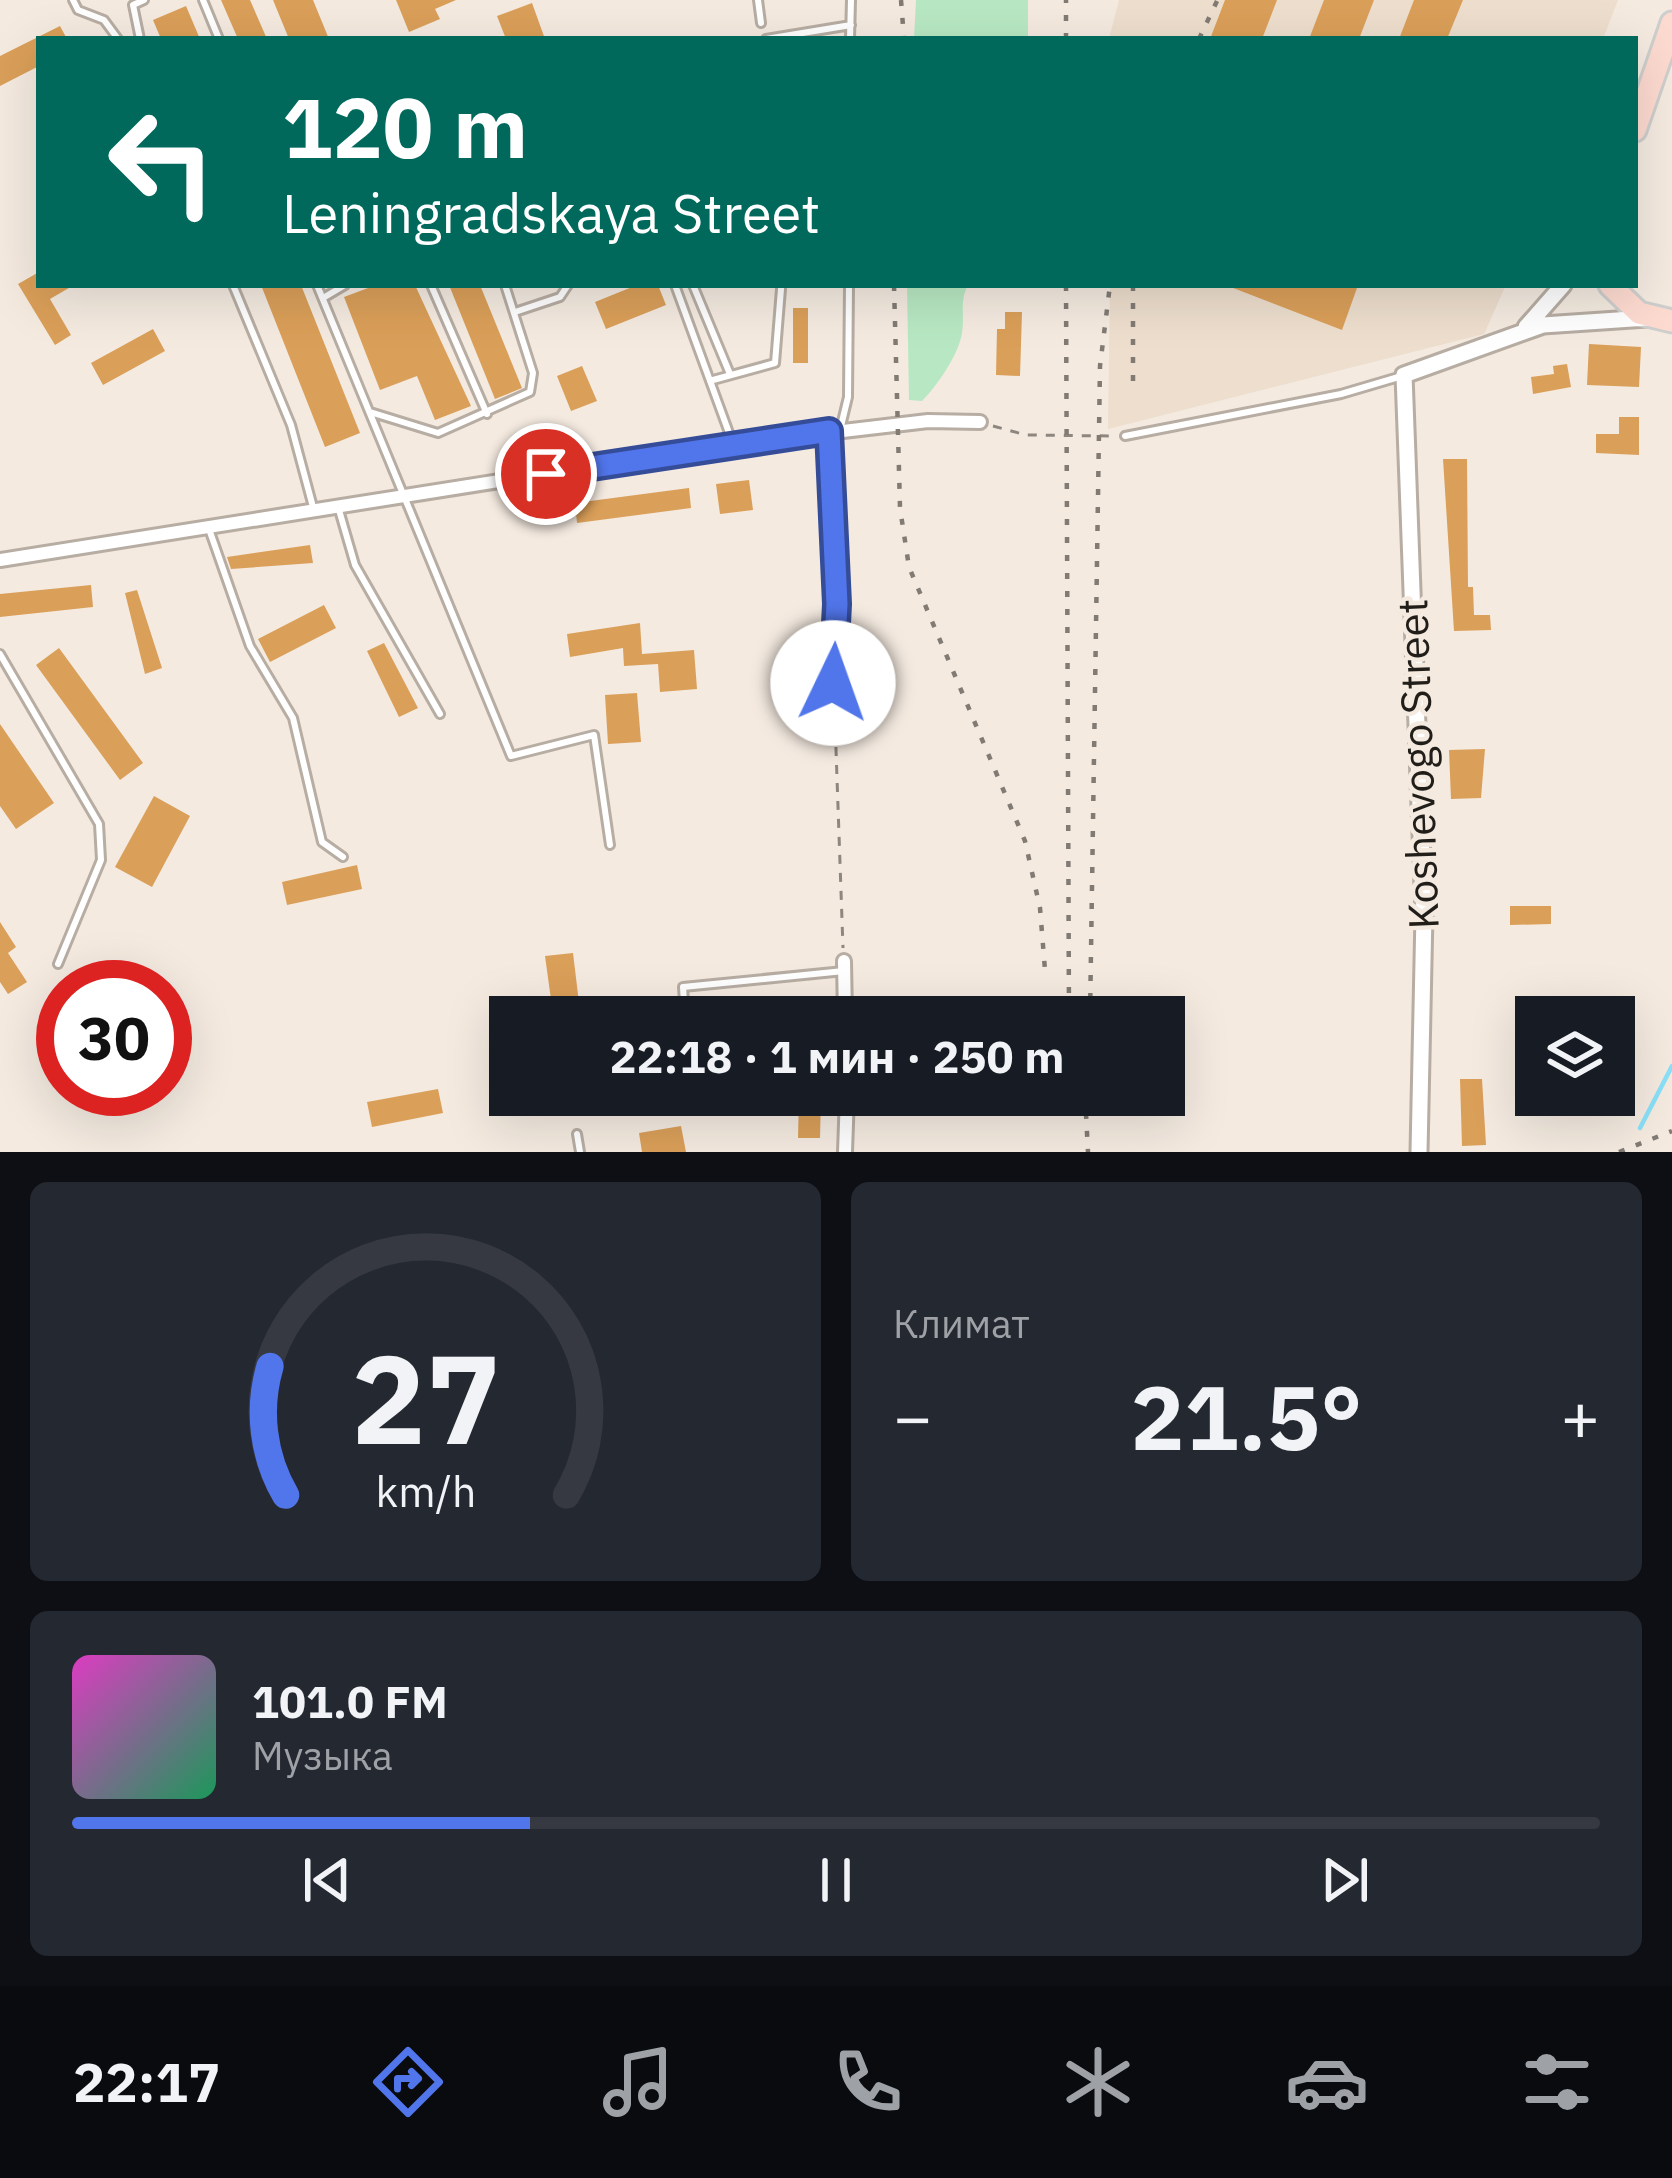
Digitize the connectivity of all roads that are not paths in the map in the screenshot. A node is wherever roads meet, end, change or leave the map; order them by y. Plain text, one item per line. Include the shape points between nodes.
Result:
1 (73, 0) edge
2 (144, 0) edge
3 (203, 0) edge
4 (758, 0) edge
5 (851, 0) edge
6 (131, 3) edge
7 (761, 23) dead end
8 (1672, 23) edge
9 (850, 25) junction
10 (116, 36) edge
11 (139, 36) edge
12 (218, 36) edge
13 (784, 36) edge
14 (850, 36) edge
15 (1638, 121) edge
16 (234, 288) edge
17 (318, 288) edge
18 (340, 288) edge
19 (432, 288) edge
20 (506, 288) edge
21 (566, 288) edge
22 (676, 288) edge
23 (694, 288) edge
24 (849, 288) edge
25 (1560, 288) edge
26 (1612, 288) edge
27 (781, 289) dead end
28 (322, 298) junction
29 (515, 312) junction
30 (1664, 320) edge
31 (1521, 331) junction
32 (730, 374) junction
33 (1404, 375) junction
34 (713, 380) junction
35 (370, 412) junction
36 (487, 415) junction
37 (980, 422) road end
38 (835, 431) junction
39 (1125, 436) dead end
40 (733, 444) junction
41 (405, 496) junction
42 (338, 506) junction
43 (313, 510) junction
44 (208, 526) junction
45 (0, 560) edge
46 (0, 654) edge
47 (833, 683) road end
48 (440, 714) dead end
49 (610, 845) dead end
50 (343, 857) dead end
51 (60, 960) edge
52 (844, 966) joint
53 (684, 996) edge
54 (845, 996) edge
55 (846, 1116) edge
56 (577, 1135) dead end
57 (580, 1152) edge
58 (845, 1152) edge
59 (1418, 1152) edge

1 - 10 lane
2 - 6 lane
3 - 12 lane
4 - 7 lane
5 - 9 lane
6 - 11 lane
8 - 15 main road
9 - 13 lane
9 - 14 lane
16 - 43 lane via 291,425
17 - 28 lane
18 - 28 lane
19 - 36 lane
20 - 29 lane
21 - 29 lane
22 - 34 lane
23 - 32 lane
24 - 38 lane via 848,397
25 - 31 street
26 - 30 main road via 1624,304
27 - 32 lane via 775,363
28 - 35 lane
29 - 36 lane via 533,373 530,392
30 - 31 street via 1619,316
31 - 33 street
32 - 34 lane
33 - 39 lane
33 - 59 street, Koshevogo Street via 1424,914
34 - 40 lane
35 - 36 lane via 437,433
35 - 41 lane
37 - 38 street
38 - 40 street
38 - 47 street
40 - 41 street
41 - 42 street
41 - 49 lane via 511,756 594,735
42 - 43 street
42 - 48 lane via 355,565
43 - 44 street
44 - 45 street
44 - 50 lane via 250,646 293,718 322,842
46 - 51 lane via 99,824 100,860
52 - 53 lane via 683,987
52 - 54 street
55 - 58 street
56 - 57 lane

